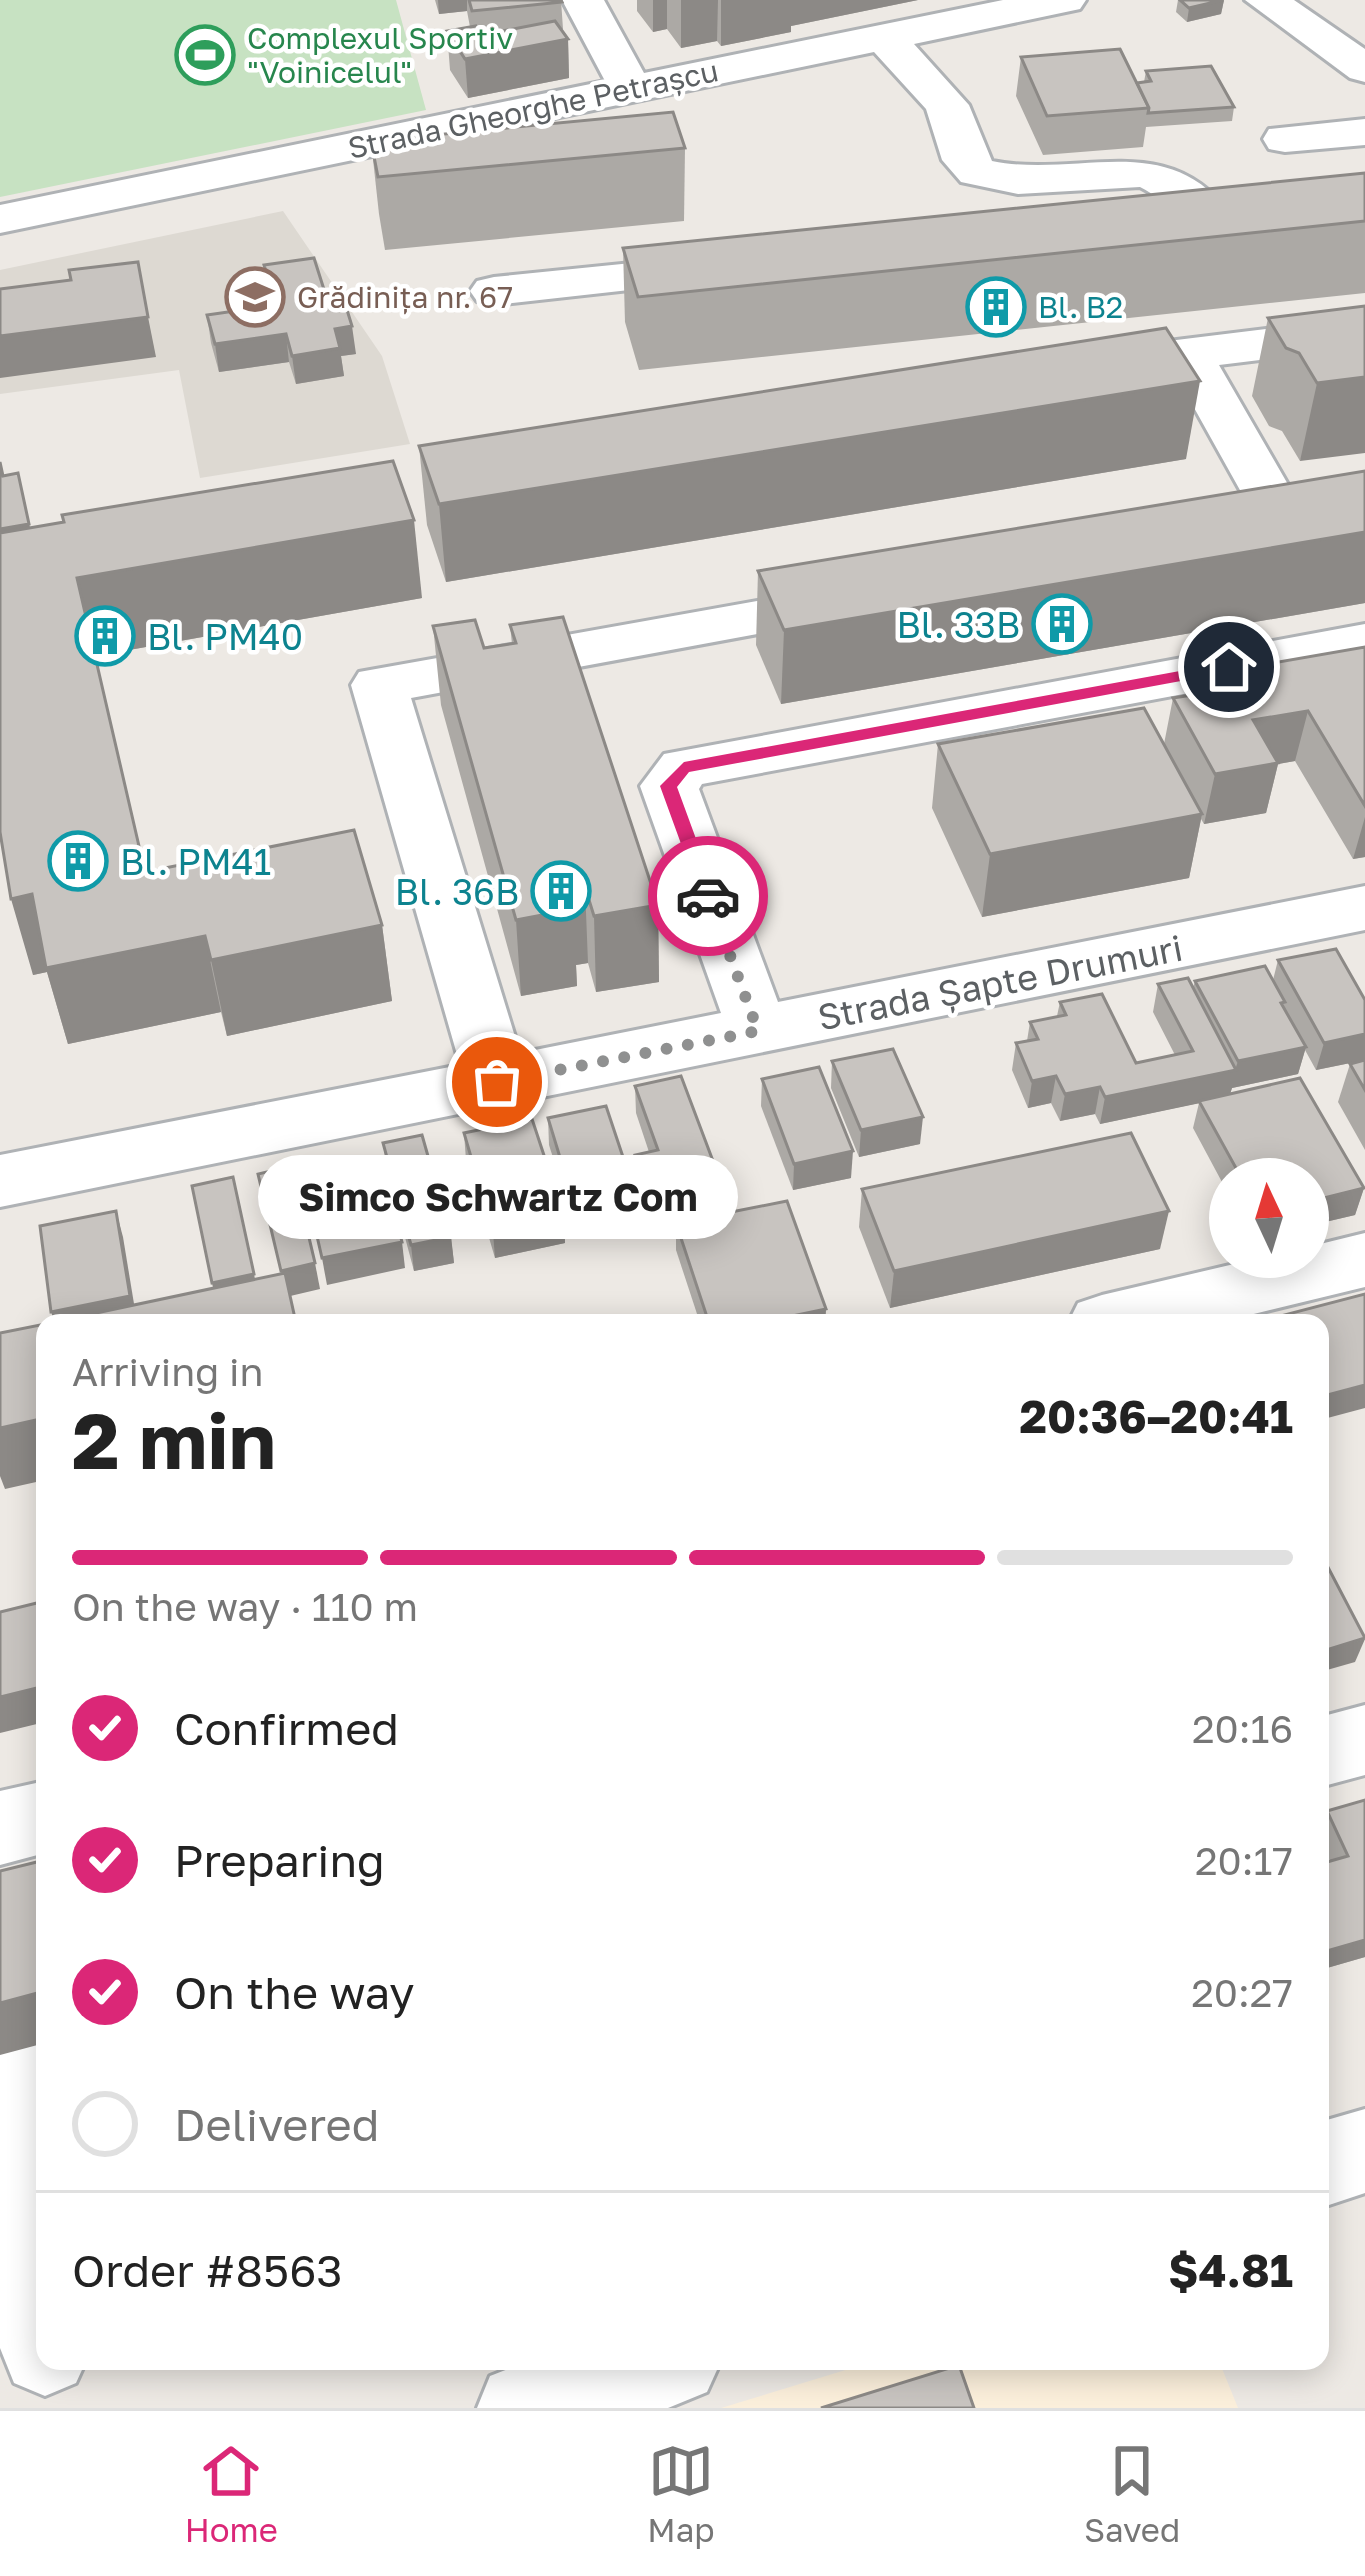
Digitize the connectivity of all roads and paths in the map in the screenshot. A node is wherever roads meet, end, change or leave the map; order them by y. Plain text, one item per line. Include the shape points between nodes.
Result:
1 (583, 0) edge
2 (1065, 0) edge
3 (1266, 0) edge
4 (884, 37) junction
5 (1365, 69) edge
6 (631, 89) junction
7 (1365, 132) edge
8 (1285, 139) dead end
9 (0, 219) edge
10 (1141, 226) edge
11 (766, 264) edge
12 (494, 291) dead end
13 (1365, 332) edge
14 (1188, 354) junction
15 (1048, 371) edge
16 (1284, 526) edge
17 (893, 594) edge
18 (1365, 642) edge
19 (1365, 908) edge
20 (758, 1031) junction
21 (497, 1082) junction
22 (0, 1181) edge
23 (1365, 1260) edge
24 (1140, 1314) edge
25 (1365, 1740) edge
26 (1329, 1750) edge
27 (36, 1819) edge
28 (0, 1828) edge
29 (36, 2072) edge
30 (1365, 2151) edge
31 (1329, 2162) edge
32 (36, 2288) edge
33 (47, 2370) edge
34 (638, 2370) edge
35 (53, 2408) edge
36 (522, 2408) edge

1 - 6 street
2 - 4 street, Strada Gheorghe Petrașcu
3 - 5 street
4 - 6 street, Strada Gheorghe Petrașcu
4 - 10 street via 947,105 965,160 977,172 1018,181 1142,173 1233,217
6 - 9 street, Strada Gheorghe Petrașcu
7 - 8 street
11 - 12 street
13 - 14 street
14 - 15 street
14 - 16 street
17 - 21 street via 379,685
18 - 20 street via 684,767 669,786
19 - 20 street, Strada Șapte Drumuri
20 - 21 street, Strada Șapte Drumuri
21 - 22 street, Strada Șapte Drumuri
23 - 24 street
25 - 26 street
27 - 28 street
29 - 32 street via 13,2099 12,2119
30 - 31 street
33 - 35 street
34 - 36 street

